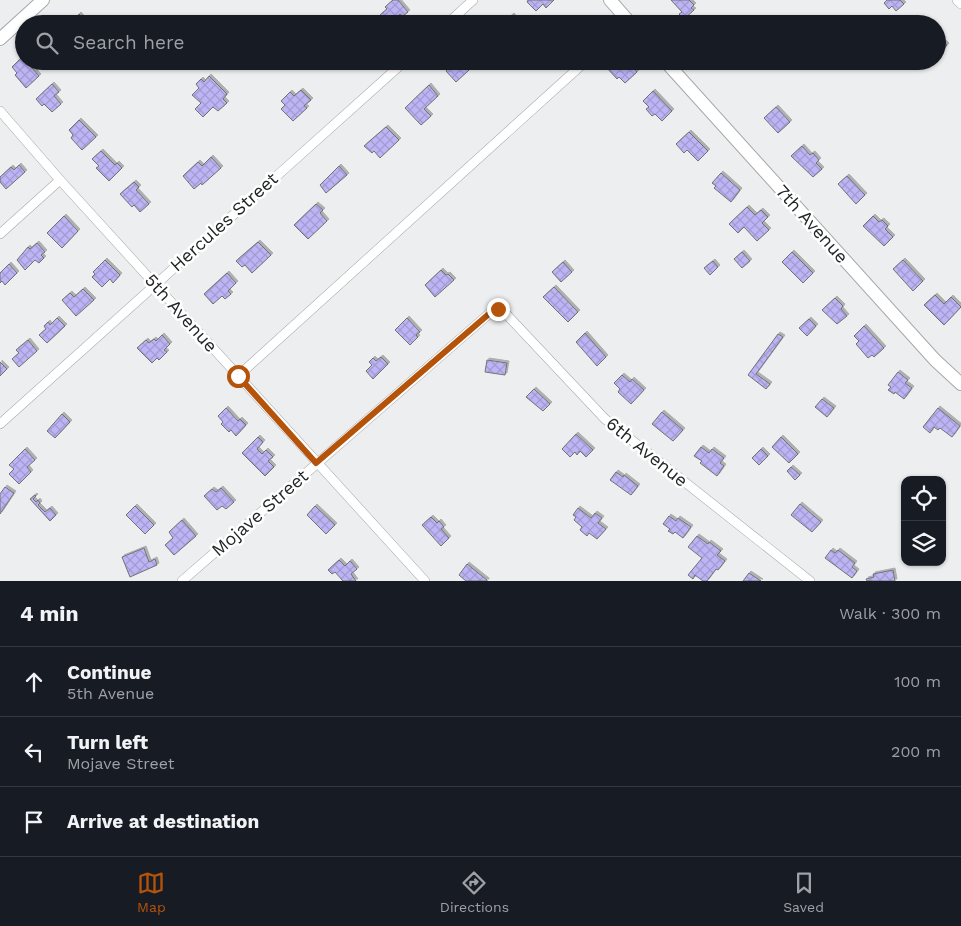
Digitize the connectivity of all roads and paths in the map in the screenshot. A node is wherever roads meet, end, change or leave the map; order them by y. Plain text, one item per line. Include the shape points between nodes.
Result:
1 (43, 0) edge
2 (473, 0) edge
3 (610, 0) edge
4 (957, 0) edge
5 (961, 4) edge
6 (26, 15) edge
7 (457, 15) edge
8 (623, 15) edge
9 (15, 25) edge
10 (0, 39) edge
11 (395, 70) edge
12 (576, 70) edge
13 (673, 70) edge
14 (0, 111) edge
15 (60, 180) junction
16 (0, 234) edge
17 (155, 284) junction
18 (498, 309) joint
19 (238, 376) junction
20 (961, 384) edge
21 (0, 424) edge
22 (316, 463) junction
23 (182, 581) edge
24 (425, 581) edge
25 (810, 581) edge

1 - 6 street
2 - 7 street
3 - 8 street
4 - 5 street
9 - 10 street
11 - 17 street, Hercules Street
12 - 19 street
13 - 20 street, 7th Avenue via 935,360
14 - 15 street, 5th Avenue
15 - 16 street
15 - 17 street, 5th Avenue
17 - 19 street, 5th Avenue
17 - 21 street, Hercules Street
18 - 22 street, Mojave Street
18 - 25 street, 6th Avenue via 605,419
19 - 22 street, 5th Avenue
22 - 23 street, Mojave Street
22 - 24 street, 5th Avenue

